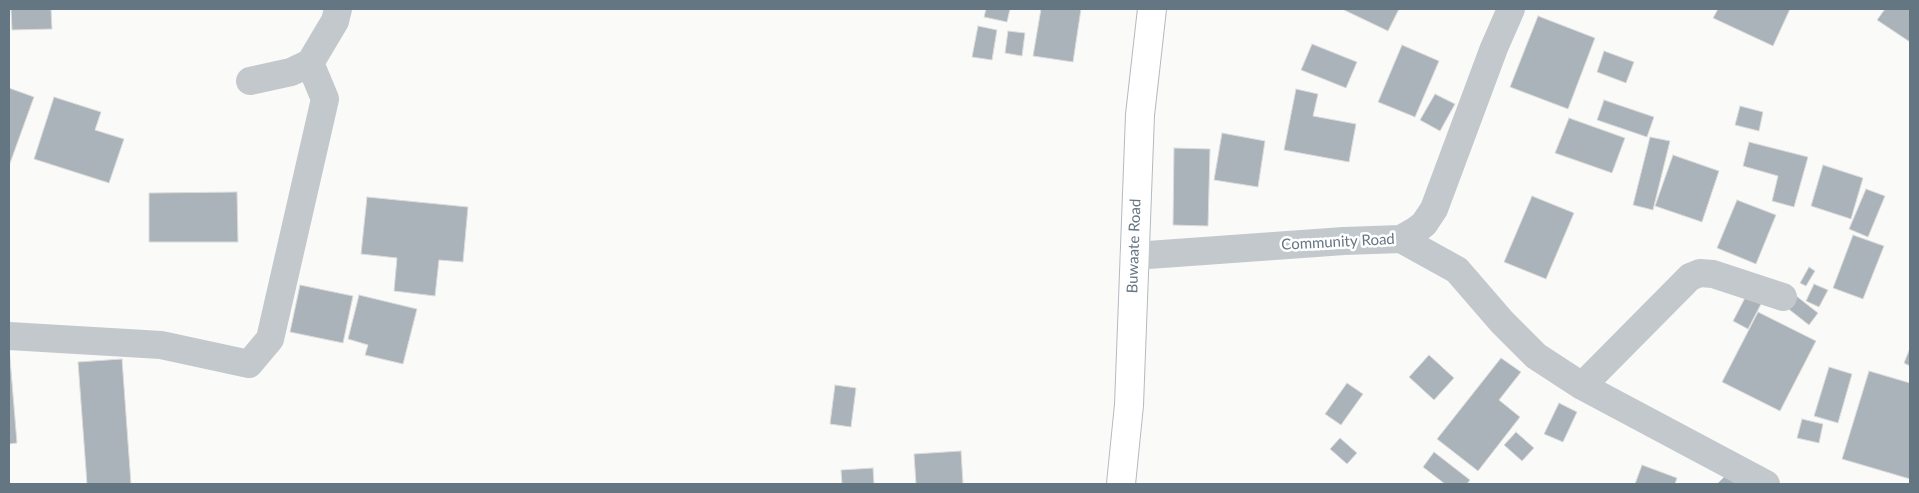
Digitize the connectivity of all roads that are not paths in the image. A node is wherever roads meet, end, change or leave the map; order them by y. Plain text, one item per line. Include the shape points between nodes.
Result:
1 (338, 9) edge
2 (1152, 9) edge
3 (1512, 9) edge
4 (310, 63) junction
5 (250, 81) dead end
6 (1401, 239) junction
7 (1134, 256) junction
8 (1783, 297) dead end
9 (9, 336) edge
10 (1582, 386) junction
11 (1121, 484) edge
12 (1766, 484) edge

1 - 4 street via 335,21
2 - 7 street, Buwaate Road via 1140,115
3 - 6 street, Community Road via 1494,48 1434,208 1424,224
4 - 5 street via 291,72
4 - 9 street via 325,99 270,339 249,364 161,345
6 - 7 street, Community Road
6 - 10 street via 1457,270 1536,356
7 - 11 street, Buwaate Road via 1129,406
8 - 10 street via 1713,274 1700,273 1690,277
10 - 12 street

